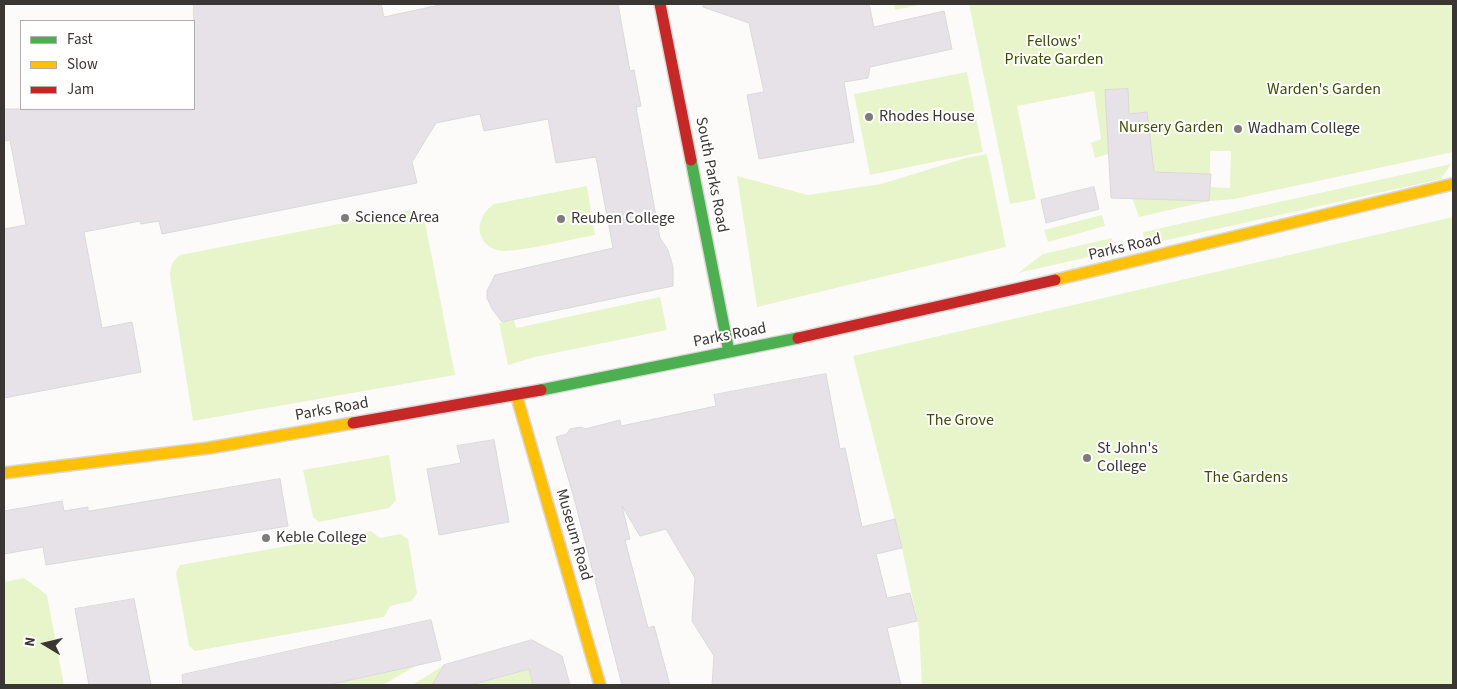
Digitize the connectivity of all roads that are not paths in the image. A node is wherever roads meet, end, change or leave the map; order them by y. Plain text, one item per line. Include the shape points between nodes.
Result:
1 (660, 4) edge
2 (1453, 184) edge
3 (730, 352) junction
4 (516, 394) junction
5 (4, 473) edge
6 (600, 685) edge

1 - 3 street, South Parks Road
2 - 3 street, Parks Road via 1133,263
3 - 4 street, Parks Road
4 - 5 street, Parks Road via 184,452
4 - 6 street, Museum Road

